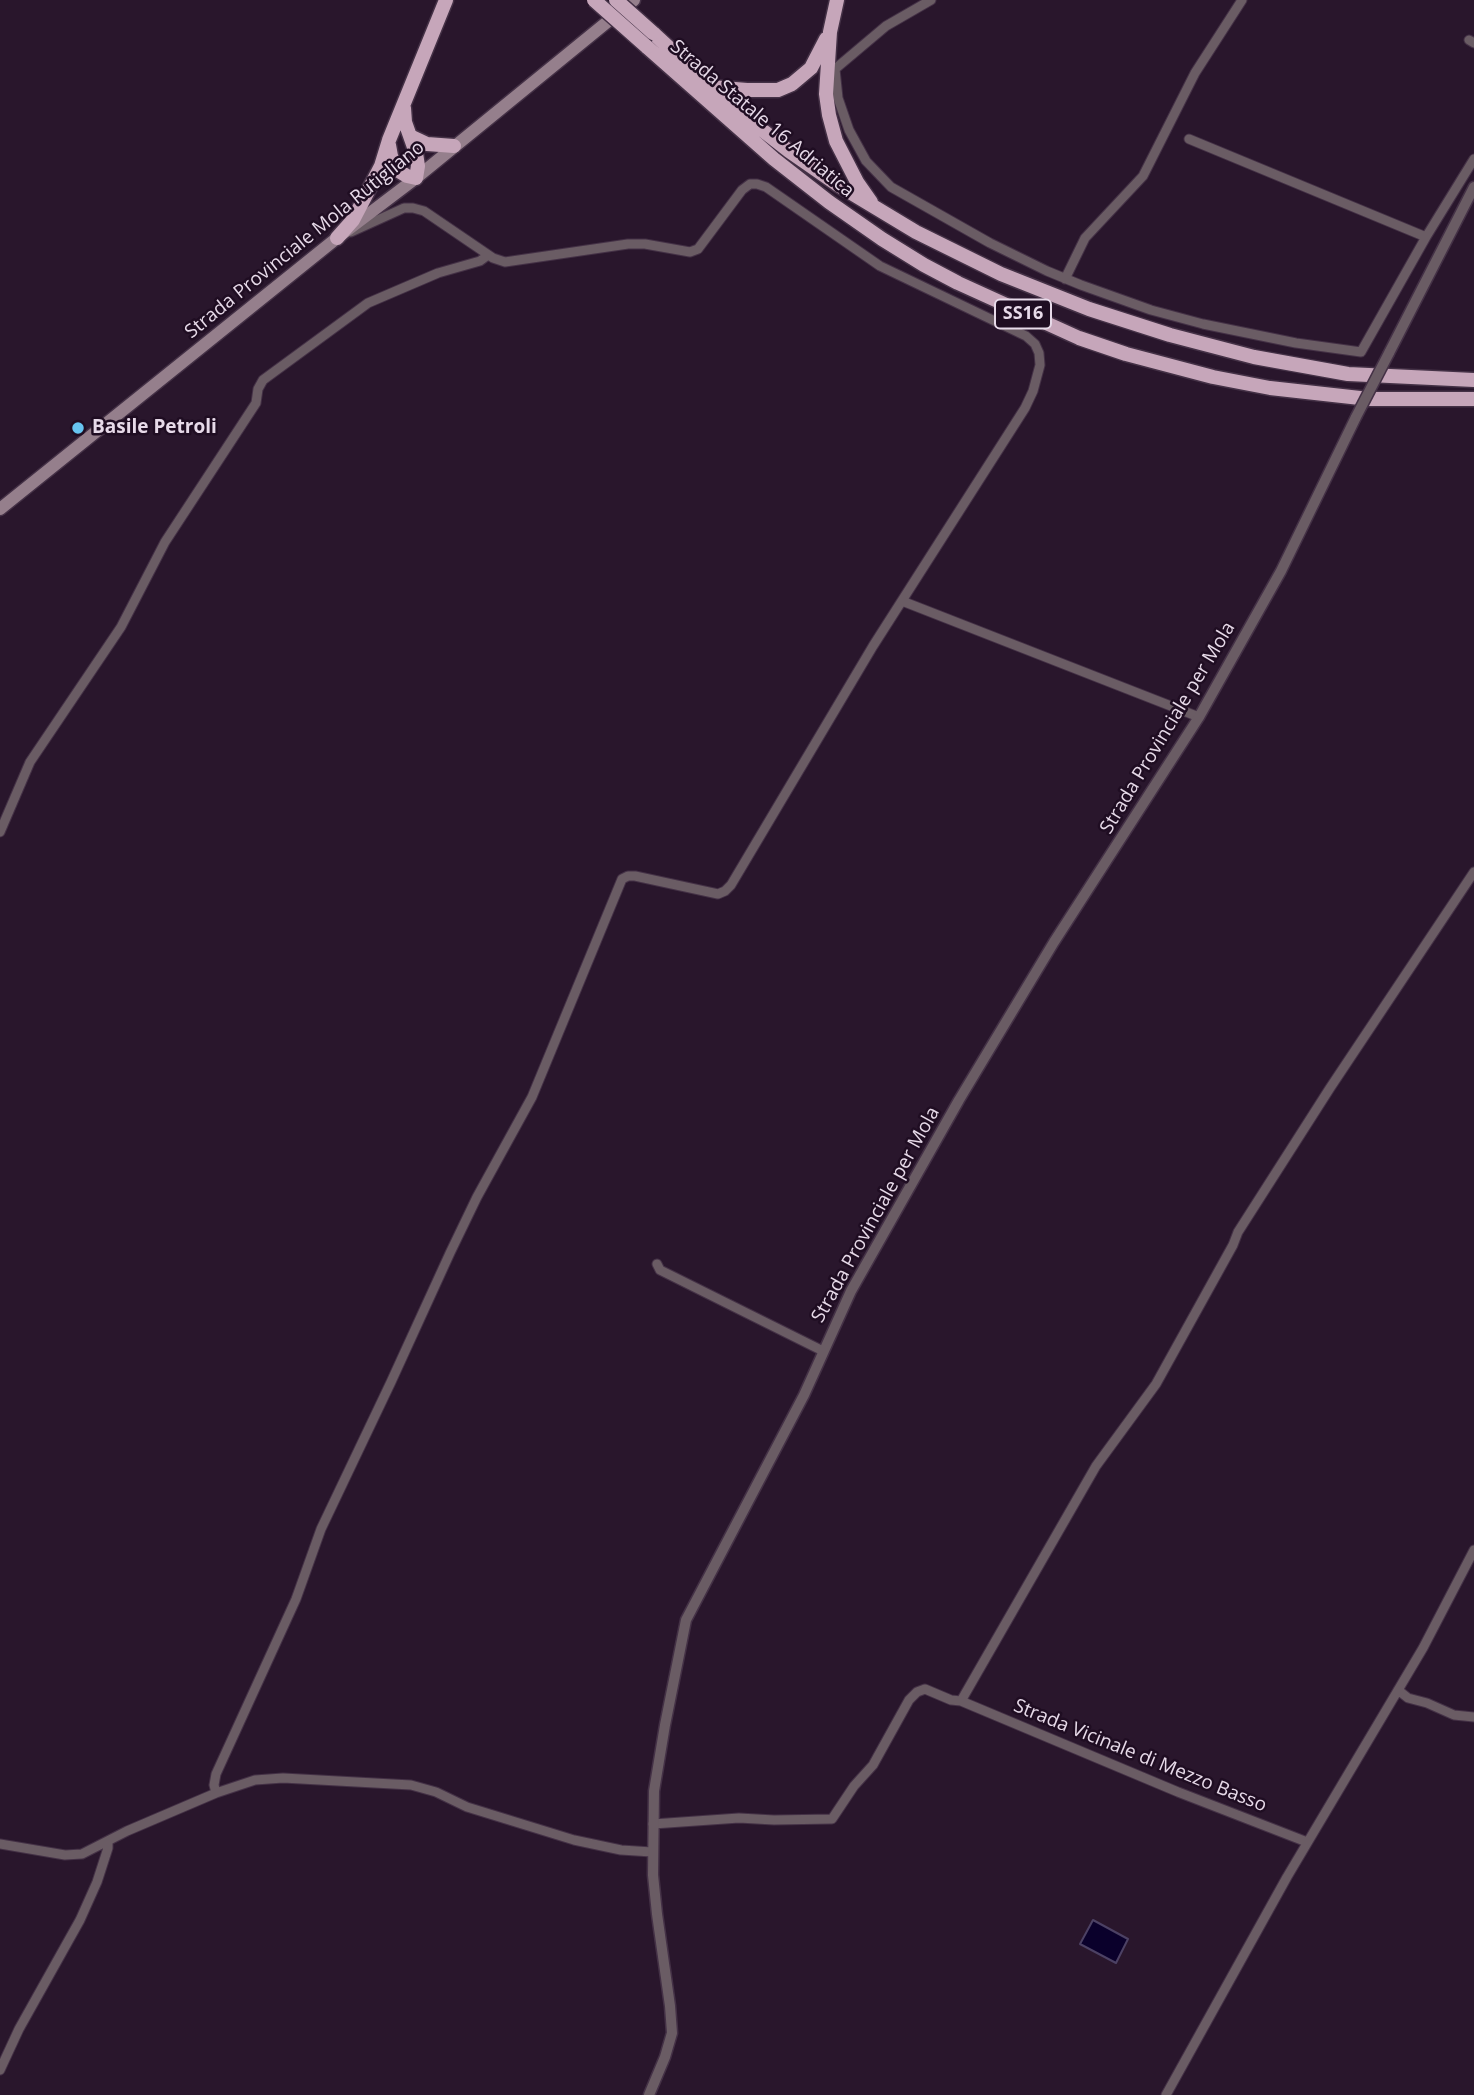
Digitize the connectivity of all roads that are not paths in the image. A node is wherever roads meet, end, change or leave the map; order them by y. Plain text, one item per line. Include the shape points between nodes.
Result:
1 (446, 0) edge
2 (594, 0) edge
3 (616, 0) edge
4 (634, 0) edge
5 (837, 0) edge
6 (931, 0) edge
7 (1242, 0) edge
8 (830, 32) junction
9 (650, 40) junction
10 (711, 87) junction
11 (404, 106) junction
12 (410, 136) junction
13 (1189, 139) dead end
14 (389, 141) junction
15 (454, 146) junction
16 (1474, 159) edge
17 (416, 178) junction
18 (1474, 187) edge
19 (876, 208) junction
20 (1426, 237) junction
21 (337, 238) junction
22 (488, 255) junction
23 (1065, 279) junction
24 (1474, 380) edge
25 (1474, 399) edge
26 (0, 509) edge
27 (902, 601) junction
28 (1199, 717) junction
29 (0, 832) edge
30 (1474, 872) edge
31 (657, 1264) dead end
32 (823, 1351) junction
33 (1474, 1550) edge
34 (1398, 1690) junction
35 (961, 1701) junction
36 (1474, 1717) edge
37 (216, 1793) junction
38 (653, 1825) junction
39 (108, 1841) junction
40 (1307, 1842) junction
41 (0, 1844) edge
42 (652, 1853) junction
43 (0, 2070) edge
44 (649, 2095) edge
45 (1166, 2095) edge

1 - 11 highway
2 - 9 highway, Strada Statale 16 Adriatica / SS16, bridge
3 - 9 highway, Strada Statale 16 Adriatica / SS16, bridge
4 - 15 main road, Strada Provinciale Mola Rutigliano
5 - 8 highway
6 - 23 street via 886,26 835,69 838,98 849,130 866,161 891,187
7 - 23 street via 1195,74 1143,176 1085,238
8 - 10 highway via 811,68 792,84 778,90
8 - 19 highway via 829,115 836,141
9 - 10 highway, Strada Statale 16 Adriatica / SS16
9 - 25 highway, Strada Statale 16 Adriatica / SS16 via 774,159 882,239 958,283 1079,338 1213,377 1269,388 1369,399
10 - 19 highway, Strada Statale 16 Adriatica / SS16 via 789,151
11 - 12 highway
11 - 14 highway
12 - 15 highway via 427,144
12 - 17 highway via 418,166
13 - 20 street
14 - 17 highway via 397,170
14 - 21 highway via 368,195
15 - 17 main road, Strada Provinciale Mola Rutigliano
16 - 20 street
17 - 21 main road, Strada Provinciale Mola Rutigliano
18 - 28 street, Strada Provinciale per Mola, bridge via 1281,571
19 - 24 highway, Strada Statale 16 Adriatica / SS16 via 1001,274 1170,335 1254,357 1348,374
20 - 23 street via 1361,352 1203,324
21 - 22 street via 413,208
21 - 26 main road, Strada Provinciale Mola Rutigliano
22 - 27 street via 505,262 628,244 690,252 698,249 742,190 757,184 880,265 1026,336 1040,353 1033,391
22 - 29 street via 368,303 263,380 257,403 165,542 121,627 30,762
27 - 28 street
27 - 37 street via 725,891 718,894 635,876 622,879 532,1097 477,1196 321,1528 296,1599 216,1774
28 - 32 street, Strada Provinciale per Mola via 959,1100 851,1291
30 - 35 street via 1238,1232 1156,1384 1096,1466
31 - 32 street via 660,1270
32 - 38 street, Strada Provinciale per Mola via 686,1620 662,1738
33 - 34 street
34 - 36 street via 1408,1698
34 - 40 street
35 - 38 street, Strada Vicinale di Mezzo Basso via 925,1689 917,1692 873,1765 832,1819 739,1818
35 - 40 street, Strada Vicinale di Mezzo Basso
37 - 39 street
37 - 42 street via 255,1780 283,1778 411,1785 574,1840
38 - 42 street, Strada Provinciale per Mola
39 - 41 street via 82,1854 65,1855
39 - 43 street via 80,1920
40 - 45 street
42 - 44 street, Strada Provinciale per Mola via 672,2033

